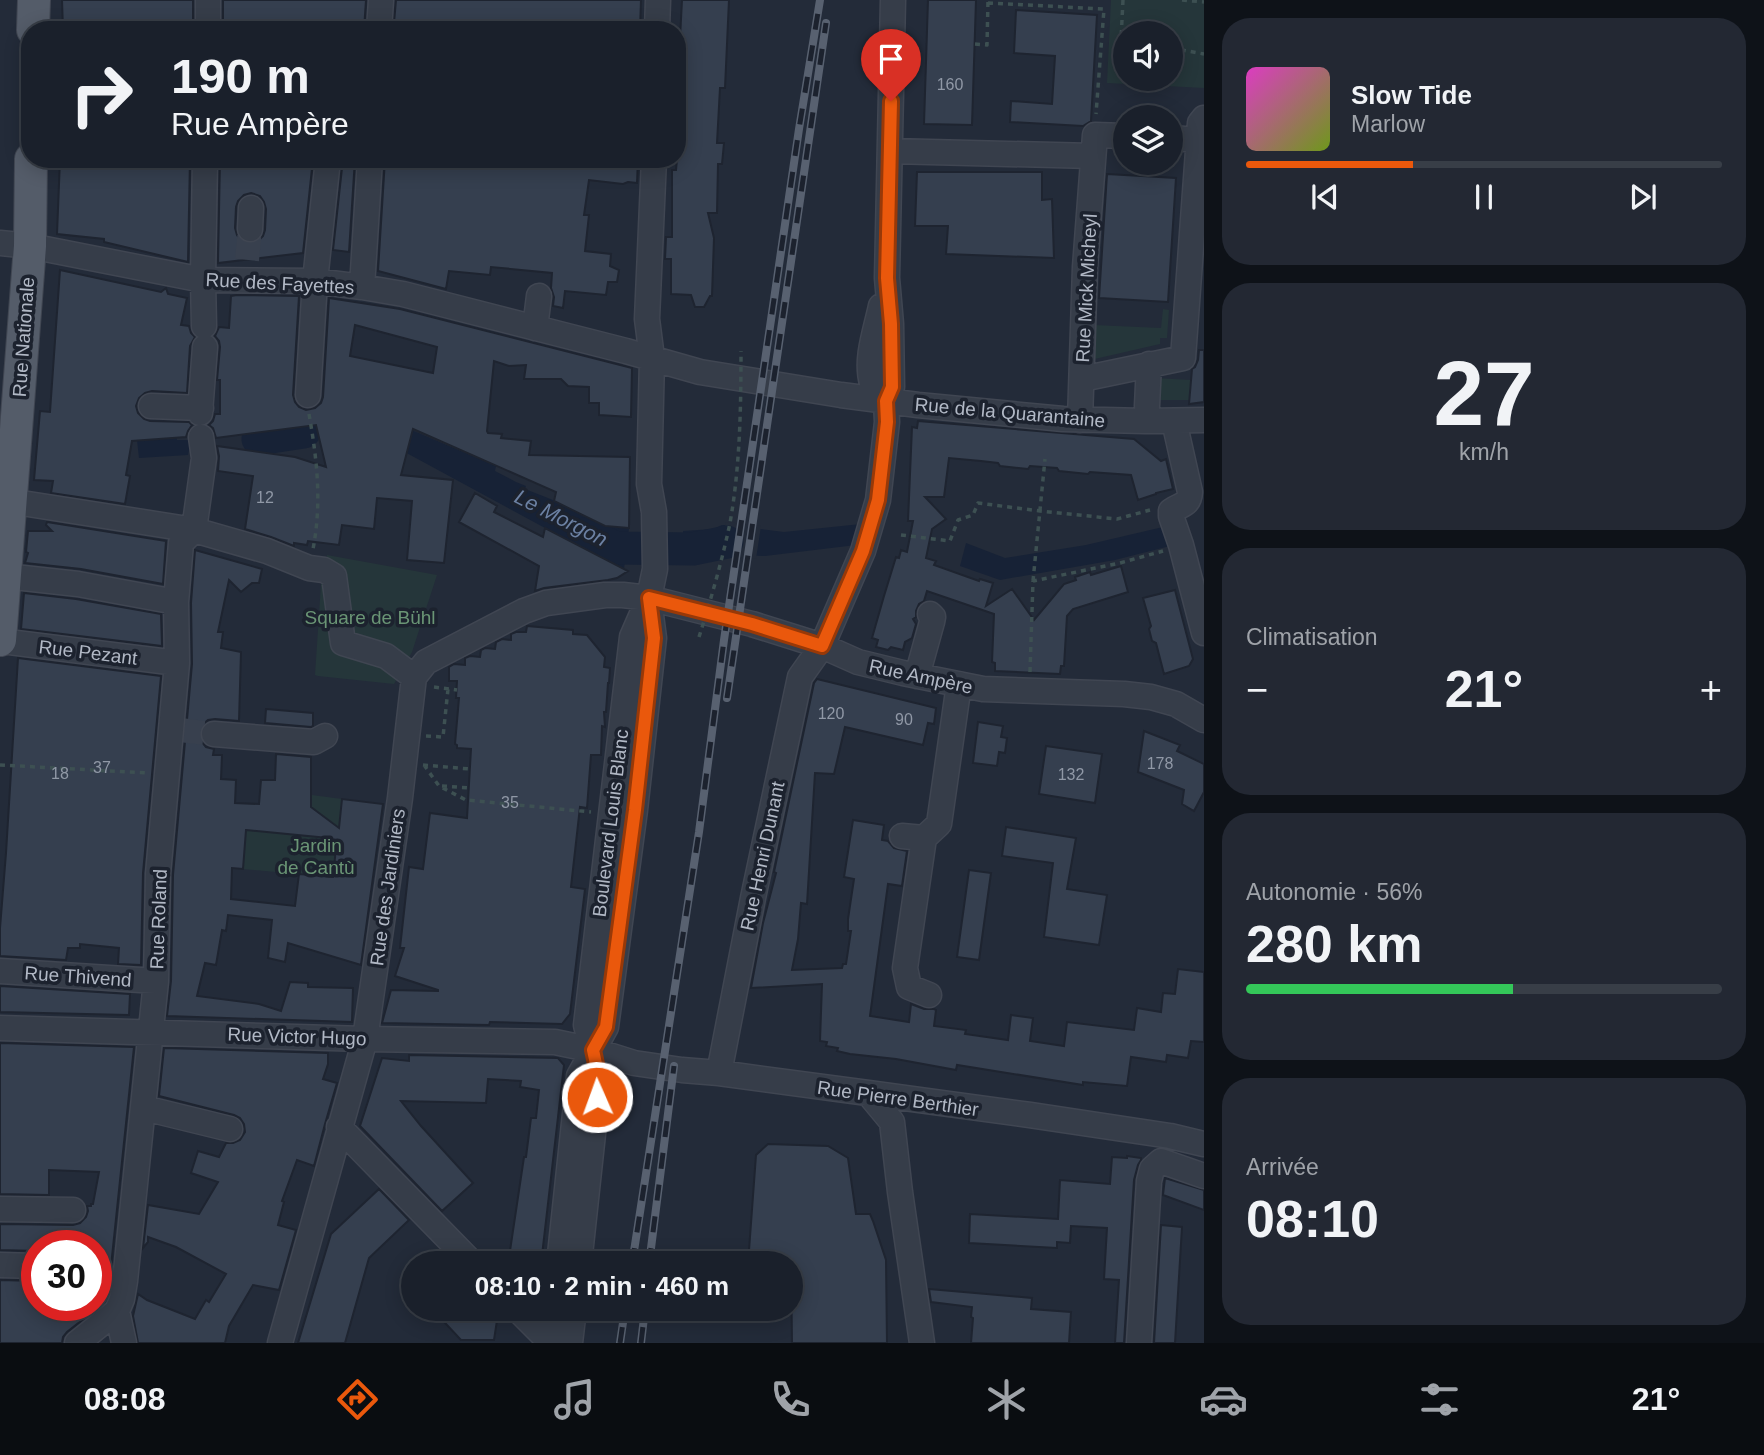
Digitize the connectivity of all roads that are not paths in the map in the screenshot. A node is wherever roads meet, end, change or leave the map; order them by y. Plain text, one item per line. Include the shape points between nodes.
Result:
1 (34, 0) edge
2 (208, 0) edge
3 (381, 0) edge
4 (658, 0) edge
5 (893, 0) edge
6 (33, 21) edge
7 (208, 21) edge
8 (380, 21) edge
9 (657, 21) edge
10 (1201, 129) edge
11 (1183, 134) edge
12 (1113, 139) edge
13 (1094, 145) junction
14 (890, 150) junction
15 (28, 168) edge
16 (205, 168) edge
17 (327, 168) edge
18 (369, 168) edge
19 (654, 168) edge
20 (15, 244) edge
21 (203, 280) junction
22 (315, 281) junction
23 (362, 287) junction
24 (539, 296) dead end
25 (536, 328) junction
26 (652, 358) junction
27 (1149, 364) junction
28 (1082, 379) junction
29 (886, 401) junction
30 (308, 403) road end
31 (151, 406) dead end
32 (1147, 406) dead end
33 (1080, 419) junction
34 (201, 420) junction
35 (1204, 420) edge
36 (1174, 421) junction
37 (7, 485) edge
38 (194, 530) junction
39 (5, 576) junction
40 (649, 598) junction
41 (176, 602) junction
42 (930, 614) dead end
43 (1204, 632) edge
44 (0, 641) edge
45 (822, 646) junction
46 (177, 663) junction
47 (918, 676) junction
48 (424, 682) junction
49 (958, 684) junction
50 (1202, 715) edge
51 (214, 734) tunnel mouth
52 (325, 736) dead end
53 (0, 971) edge
54 (156, 981) junction
55 (929, 995) dead end
56 (0, 1028) edge
57 (152, 1031) junction
58 (365, 1039) junction
59 (593, 1050) junction
60 (719, 1073) junction
61 (868, 1093) junction
62 (144, 1108) junction
63 (340, 1127) junction
64 (230, 1129) dead end
65 (1204, 1144) edge
66 (1204, 1176) edge
67 (0, 1209) edge
68 (73, 1210) dead end
69 (460, 1251) edge
70 (560, 1251) edge
71 (580, 1251) edge
72 (0, 1265) edge
73 (21, 1266) edge
74 (117, 1311) junction
75 (531, 1321) edge
76 (554, 1321) edge
77 (567, 1321) edge
78 (555, 1342) edge
79 (77, 1343) edge
80 (124, 1343) edge
81 (280, 1343) edge
82 (922, 1343) edge
83 (1139, 1343) edge

1 - 6 main road
2 - 7 street
3 - 8 street
4 - 9 street
5 - 14 street
10 - 11 street
10 - 27 street via 1183,358
12 - 13 street
13 - 14 street
13 - 28 street, Rue Mick Micheyl
14 - 29 street via 887,278 870,367 872,386
15 - 20 main road, Rue Nationale
16 - 21 street, Rue Roland
17 - 22 street
18 - 23 street
19 - 26 street, Boulevard Louis Blanc via 646,319
20 - 21 street, Rue des Fayettes
20 - 37 main road, Rue Nationale via 20,385
21 - 22 street, Rue des Fayettes via 247,270
21 - 34 street, Rue Roland
22 - 23 street, Rue des Fayettes
22 - 30 street
23 - 25 street, Rue des Fayettes
24 - 25 street
25 - 26 street, Rue des Fayettes
26 - 29 street, Rue de la Quarantaine via 711,374
26 - 40 street, Boulevard Louis Blanc via 649,484 656,569
27 - 28 street
27 - 32 street
28 - 33 street, Rue Mick Micheyl
29 - 33 street, Rue de la Quarantaine
29 - 45 street, Rue Henri Dunant via 878,500 863,551
31 - 34 street
33 - 36 street, Rue de la Quarantaine
34 - 38 street, Rue Roland via 204,458
35 - 36 street, Rue de la Quarantaine
36 - 43 street via 1190,492 1187,503 1171,511 1171,516
37 - 38 street
37 - 39 main road, Rue Nationale
38 - 41 street, Rue Roland via 181,543
38 - 48 street via 334,576 343,643 386,656
39 - 41 street
39 - 44 main road, Rue Nationale
40 - 45 street, Rue Ampère
40 - 48 street via 605,595 546,603 524,611 426,662
40 - 59 street, Boulevard Louis Blanc via 632,637 586,1025
41 - 46 street, Rue Roland
42 - 47 street via 933,617
44 - 46 street, Rue Pezant
45 - 47 street, Rue Ampère via 859,662
45 - 60 street, Rue Henri Dunant via 800,677
46 - 54 street, Rue Roland via 176,730 158,874
47 - 49 street, Rue Ampère
48 - 58 street, Rue des Jardiniers via 407,734
49 - 50 street, Rue Ampère via 1151,697
49 - 55 street via 939,824 913,837 905,968 909,987
51 - 52 street via 314,742
53 - 54 street, Rue Thivend
54 - 57 street, Rue Roland
56 - 57 street, Rue Victor Hugo
57 - 58 street, Rue Victor Hugo
57 - 62 street, Rue Roland
58 - 59 street, Rue Victor Hugo via 550,1041
58 - 63 street, Rue des Jardiniers
59 - 60 street, Rue Pierre Berthier via 634,1063
59 - 70 street via 579,1076
59 - 71 street, Boulevard Louis Blanc via 599,1078
60 - 61 street, Rue Pierre Berthier
61 - 65 street, Rue Pierre Berthier
61 - 82 street via 892,1122
62 - 64 street
62 - 74 street, Rue Roland via 125,1281
63 - 69 street
63 - 81 street, Rue des Jardiniers
66 - 83 street via 1161,1161 1152,1169
67 - 68 street
72 - 73 street
74 - 79 street
74 - 80 street
75 - 78 street
76 - 78 street
77 - 78 street

